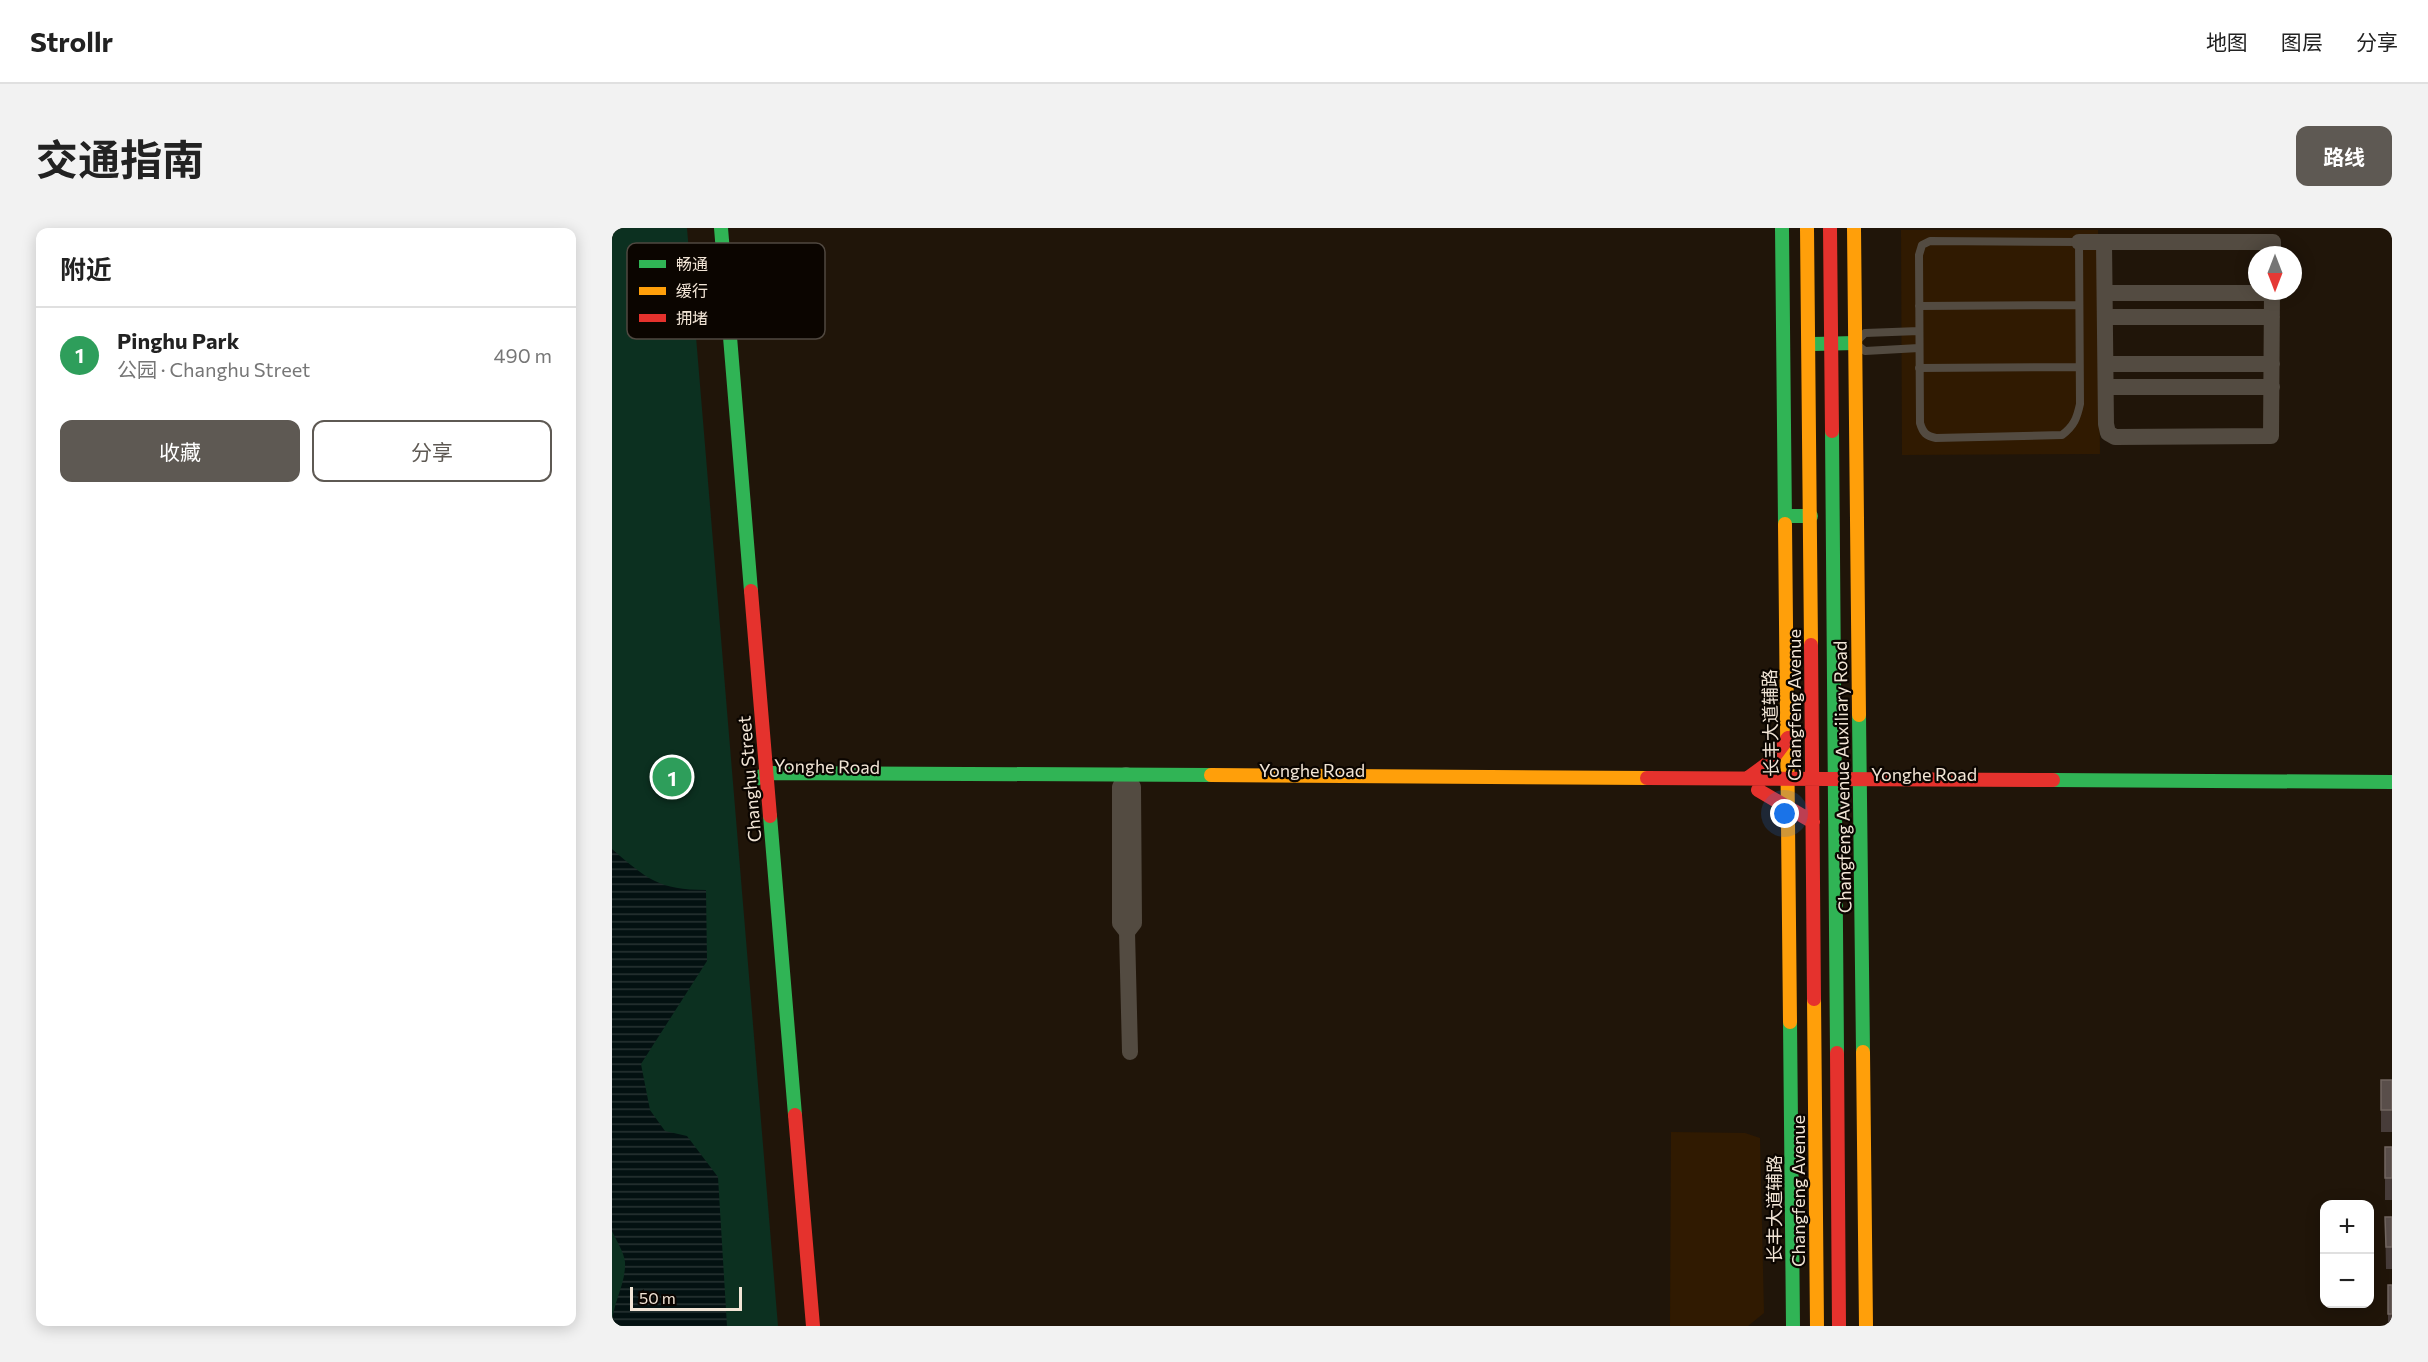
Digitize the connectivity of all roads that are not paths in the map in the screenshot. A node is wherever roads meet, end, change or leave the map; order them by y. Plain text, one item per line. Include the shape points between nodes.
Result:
1 (710, 228) edge
2 (721, 228) edge
3 (1782, 228) edge
4 (1807, 228) edge
5 (1830, 228) edge
6 (1854, 228) edge
7 (2079, 242) junction
8 (2104, 242) junction
9 (711, 243) edge
10 (722, 243) edge
11 (2273, 246) edge
12 (2248, 292) edge
13 (2105, 293) junction
14 (2272, 300) edge
15 (2079, 305) junction
16 (1919, 306) junction
17 (2105, 317) junction
18 (2272, 317) junction
19 (1919, 331) junction
20 (721, 339) edge
21 (730, 339) edge
22 (1831, 343) junction
23 (1855, 343) junction
24 (1809, 344) junction
25 (1919, 348) junction
26 (2106, 364) junction
27 (2272, 364) junction
28 (2079, 367) junction
29 (1919, 368) junction
30 (2106, 387) junction
31 (2272, 387) junction
32 (1785, 516) junction
33 (1811, 516) junction
34 (1788, 738) junction
35 (1748, 778) junction
36 (764, 779) junction
37 (2392, 782) edge
38 (1126, 783) junction
39 (1789, 785) junction
40 (1813, 785) junction
41 (1835, 785) junction
42 (1860, 785) junction
43 (1758, 790) junction
44 (2392, 794) edge
45 (1789, 808) junction
46 (1813, 822) junction
47 (1130, 1052) dead end
48 (801, 1326) edge
49 (813, 1326) edge
50 (1793, 1326) edge
51 (1817, 1326) edge
52 (1839, 1326) edge
53 (1866, 1326) edge

1 - 9 main road, Changhu Street
2 - 10 main road, Changhu Street
3 - 32 main road, 长丰大道辅路
4 - 24 main road, Changfeng Avenue
5 - 22 main road
6 - 23 main road, Changfeng Avenue Auxiliary Road
7 - 8 street
7 - 15 lane
7 - 16 lane via 1922,245 1918,255
8 - 11 street via 2273,242
8 - 13 street
12 - 13 street
13 - 17 street
14 - 18 street
15 - 16 lane
15 - 28 lane
16 - 19 lane
17 - 18 street
17 - 26 street
18 - 27 street
19 - 23 lane via 1865,333
19 - 25 lane
20 - 36 main road, Changhu Street
21 - 36 main road, Changhu Street
22 - 23 main road
22 - 24 main road
22 - 41 main road
23 - 25 lane via 1864,351
23 - 42 main road, Changfeng Avenue Auxiliary Road
24 - 33 main road, Changfeng Avenue
25 - 29 lane
26 - 27 street
26 - 30 street
27 - 31 street
28 - 29 lane
28 - 29 lane via 2080,404 2076,419 2062,435 1936,438 1923,432 1920,423
30 - 31 street
30 - 31 street via 2106,424 2115,437 2271,436
32 - 33 main road
32 - 34 main road, 长丰大道辅路
33 - 40 main road, Changfeng Avenue
34 - 35 main road via 1782,752
34 - 39 main road, 长丰大道辅路
35 - 38 main road, Yonghe Road
35 - 39 main road, Yonghe Road
36 - 38 main road, Yonghe Road
36 - 48 main road, Changhu Street
36 - 49 main road, Changhu Street
37 - 42 main road, Yonghe Road
38 - 43 main road, Yonghe Road
38 - 47 street via 1120,922 1127,932
39 - 40 main road, Yonghe Road
39 - 43 main road, Yonghe Road
39 - 45 main road, 长丰大道辅路
40 - 41 main road, Yonghe Road
40 - 46 main road, Changfeng Avenue
41 - 42 main road, Yonghe Road
41 - 52 main road
42 - 44 main road, Yonghe Road
42 - 53 main road, Changfeng Avenue Auxiliary Road
43 - 45 main road
45 - 46 main road
45 - 50 main road, 长丰大道辅路
46 - 51 main road, Changfeng Avenue

